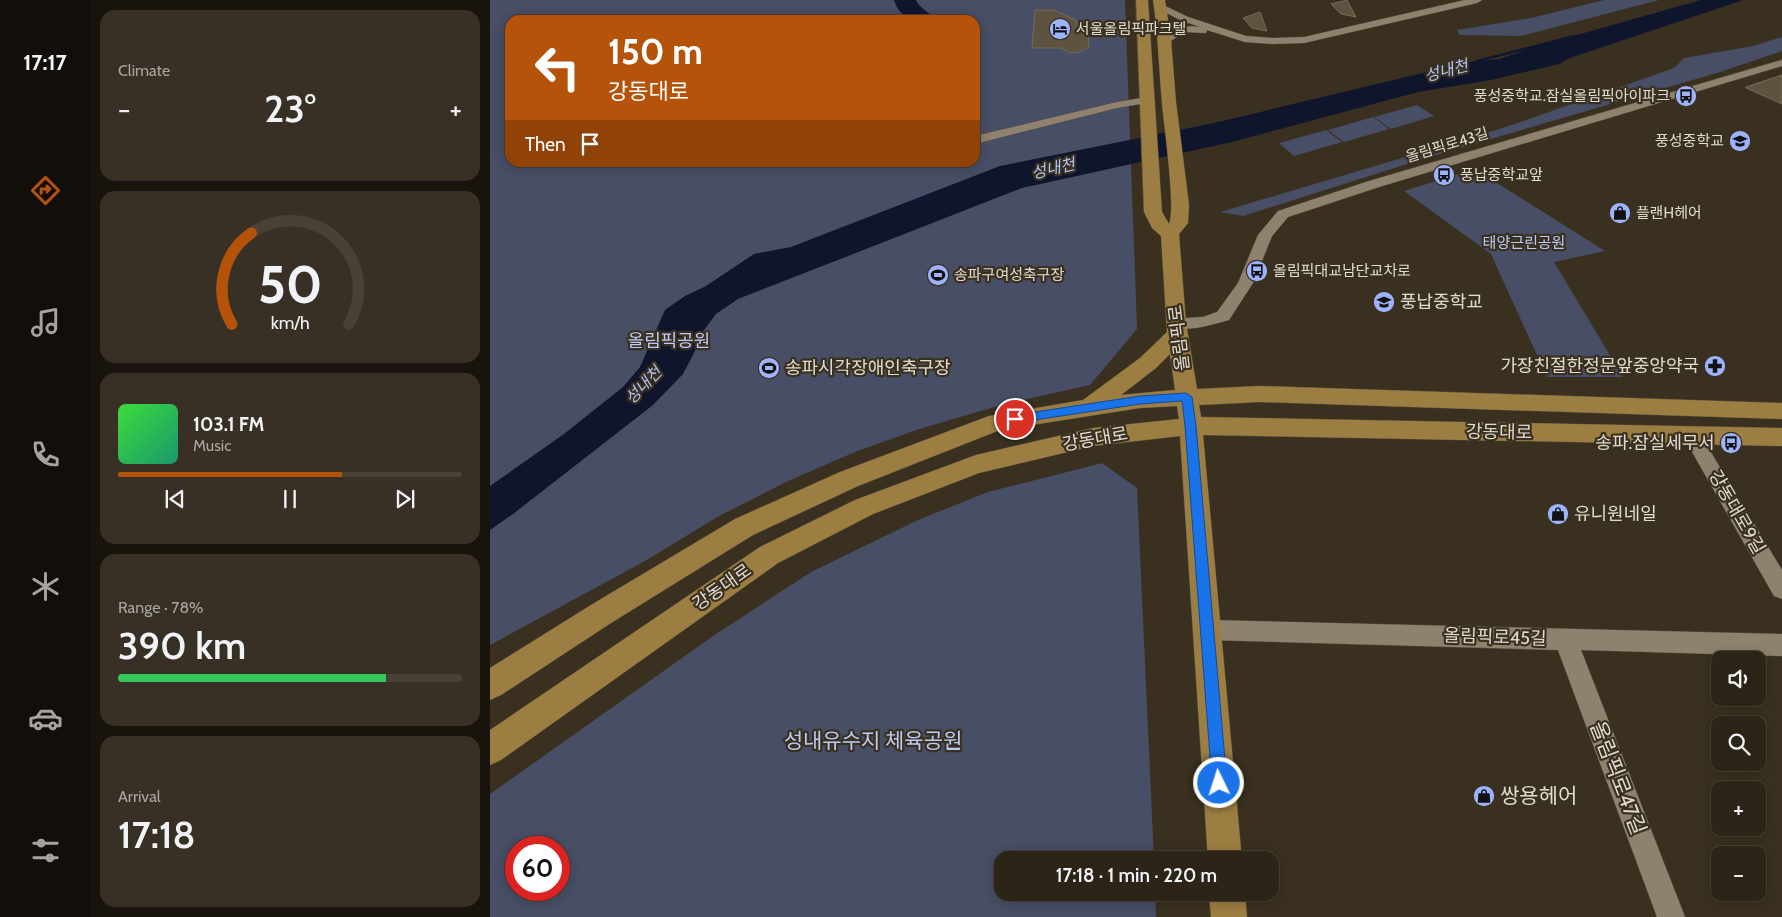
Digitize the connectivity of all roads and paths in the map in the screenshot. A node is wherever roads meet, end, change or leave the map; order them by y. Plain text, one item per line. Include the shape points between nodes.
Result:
1 (1142, 0) edge
2 (1477, 0) edge
3 (1159, 3) edge
4 (1165, 40) junction
5 (1304, 40) junction
6 (1782, 62) edge
7 (1148, 102) junction
8 (980, 139) edge
9 (1170, 234) junction
10 (1177, 328) junction
11 (1186, 397) junction
12 (1088, 409) junction
13 (1782, 411) edge
14 (1191, 426) junction
15 (1692, 436) junction
16 (1782, 438) edge
17 (1782, 589) edge
18 (1208, 630) junction
19 (1564, 639) junction
20 (1782, 645) edge
21 (490, 685) edge
22 (490, 749) edge
23 (1224, 851) edge
24 (1228, 901) edge
25 (1229, 917) edge
26 (1671, 917) edge

1 - 7 main road
2 - 5 street
3 - 4 main road, 올림픽로
3 - 5 street via 1185,19 1245,39
4 - 5 street via 1176,30 1186,29 1252,44 1281,45
4 - 9 main road, 올림픽로 via 1180,205 1179,223
6 - 10 street, 올림픽로43길 via 1283,214 1265,235 1245,283 1223,316
7 - 8 street via 1117,104
7 - 9 main road via 1154,212 1158,224
9 - 10 main road, 올림픽로
10 - 11 main road, 올림픽로
10 - 12 main road via 1148,363
11 - 12 main road, 강동대로 via 1140,400
11 - 13 main road, 강동대로 via 1260,394
11 - 14 main road, 올림픽로
12 - 21 main road, 강동대로 via 997,422 840,483 744,528
14 - 15 main road, 강동대로
14 - 18 main road, 올림픽로
14 - 22 main road, 강동대로 via 1093,437 976,464 864,507 769,555
15 - 16 main road, 강동대로
15 - 17 street, 강동대로9길
18 - 19 street, 올림픽로45길
18 - 23 main road, 올림픽로
19 - 20 street, 올림픽로45길
19 - 26 street, 올림픽로47길
24 - 25 main road

